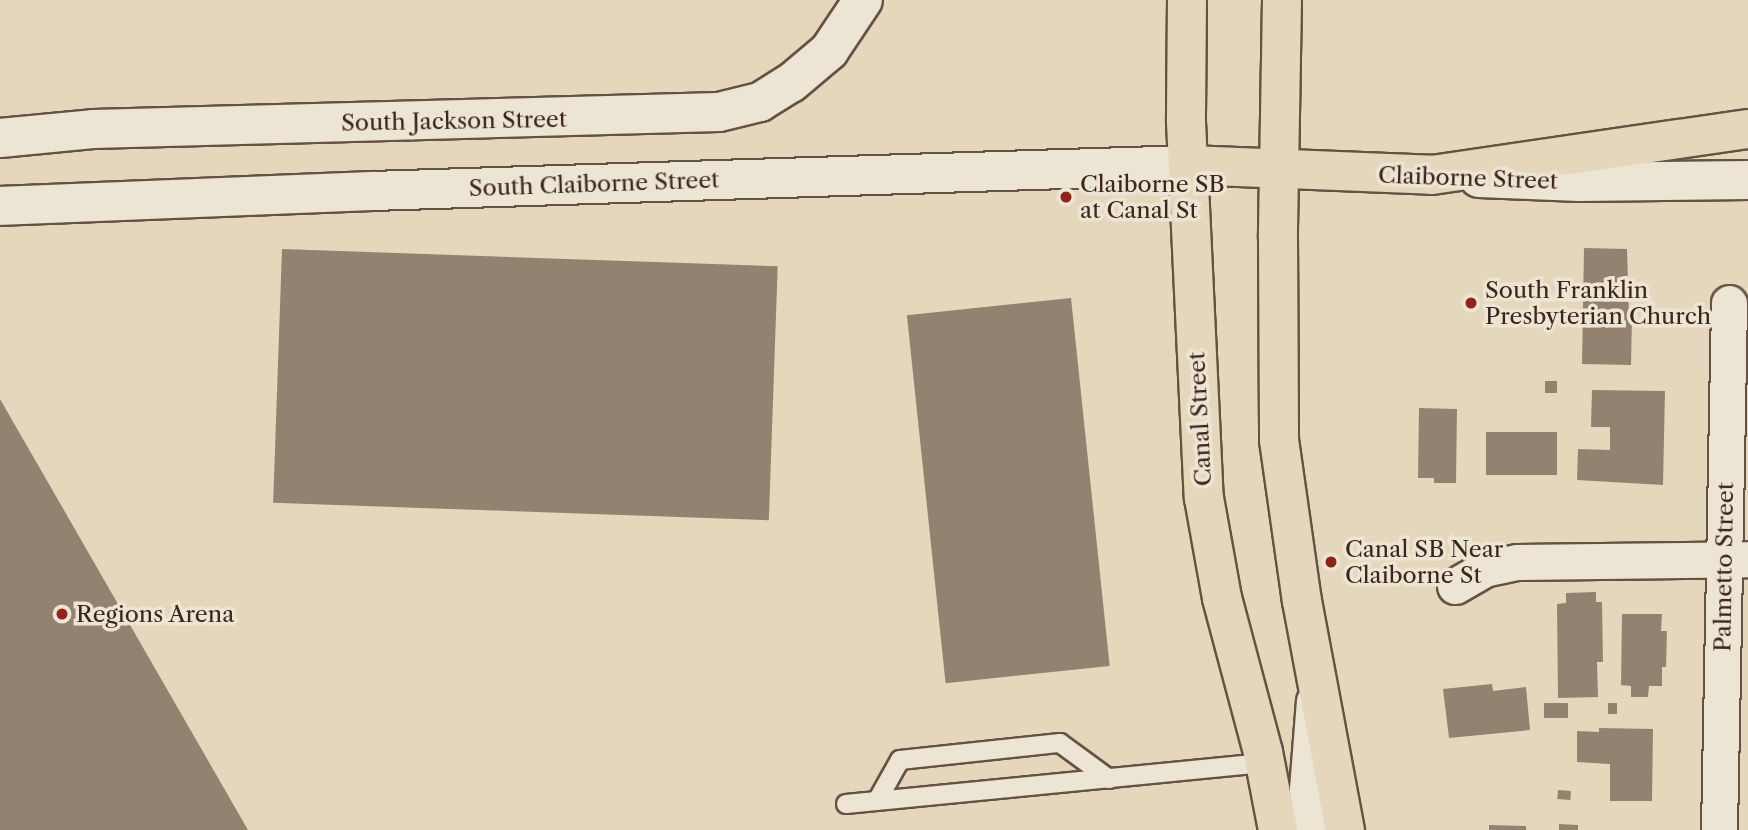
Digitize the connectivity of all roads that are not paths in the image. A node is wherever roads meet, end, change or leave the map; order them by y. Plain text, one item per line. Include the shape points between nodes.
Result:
1 (863, 0) edge
2 (1188, 0) edge
3 (1282, 0) edge
4 (0, 121) edge
5 (93, 129) junction
6 (1748, 129) edge
7 (0, 138) edge
8 (1188, 165) junction
9 (1279, 171) junction
10 (1432, 176) junction
11 (1748, 180) edge
12 (0, 206) edge
13 (1729, 303) dead end
14 (1736, 559) edge
15 (1455, 586) dead end
16 (1316, 680) junction
17 (1266, 763) junction
18 (1109, 779) junction
19 (877, 802) junction
20 (846, 804) dead end
21 (1278, 830) edge
22 (1312, 830) edge
23 (1345, 830) edge
24 (1719, 830) edge

1 - 5 street, South Jackson Street via 829,51 791,83 760,102 719,112
2 - 8 main road, Canal Street
3 - 9 main road
4 - 5 street
5 - 7 street, South Jackson Street
6 - 10 main road
8 - 9 main road, Claiborne Street
8 - 12 street, South Claiborne Street
8 - 17 main road, Canal Street via 1204,498 1222,598
9 - 10 main road, Claiborne Street
9 - 16 main road via 1279,440
10 - 11 street, Claiborne Street via 1580,182
13 - 14 street, Palmetto Street
14 - 15 street via 1517,562 1484,569
14 - 24 street, Palmetto Street
16 - 22 street via 1307,789
16 - 23 main road
17 - 18 lane
17 - 21 main road, Canal Street
18 - 19 lane
18 - 19 lane via 1060,743 900,760
19 - 20 lane

